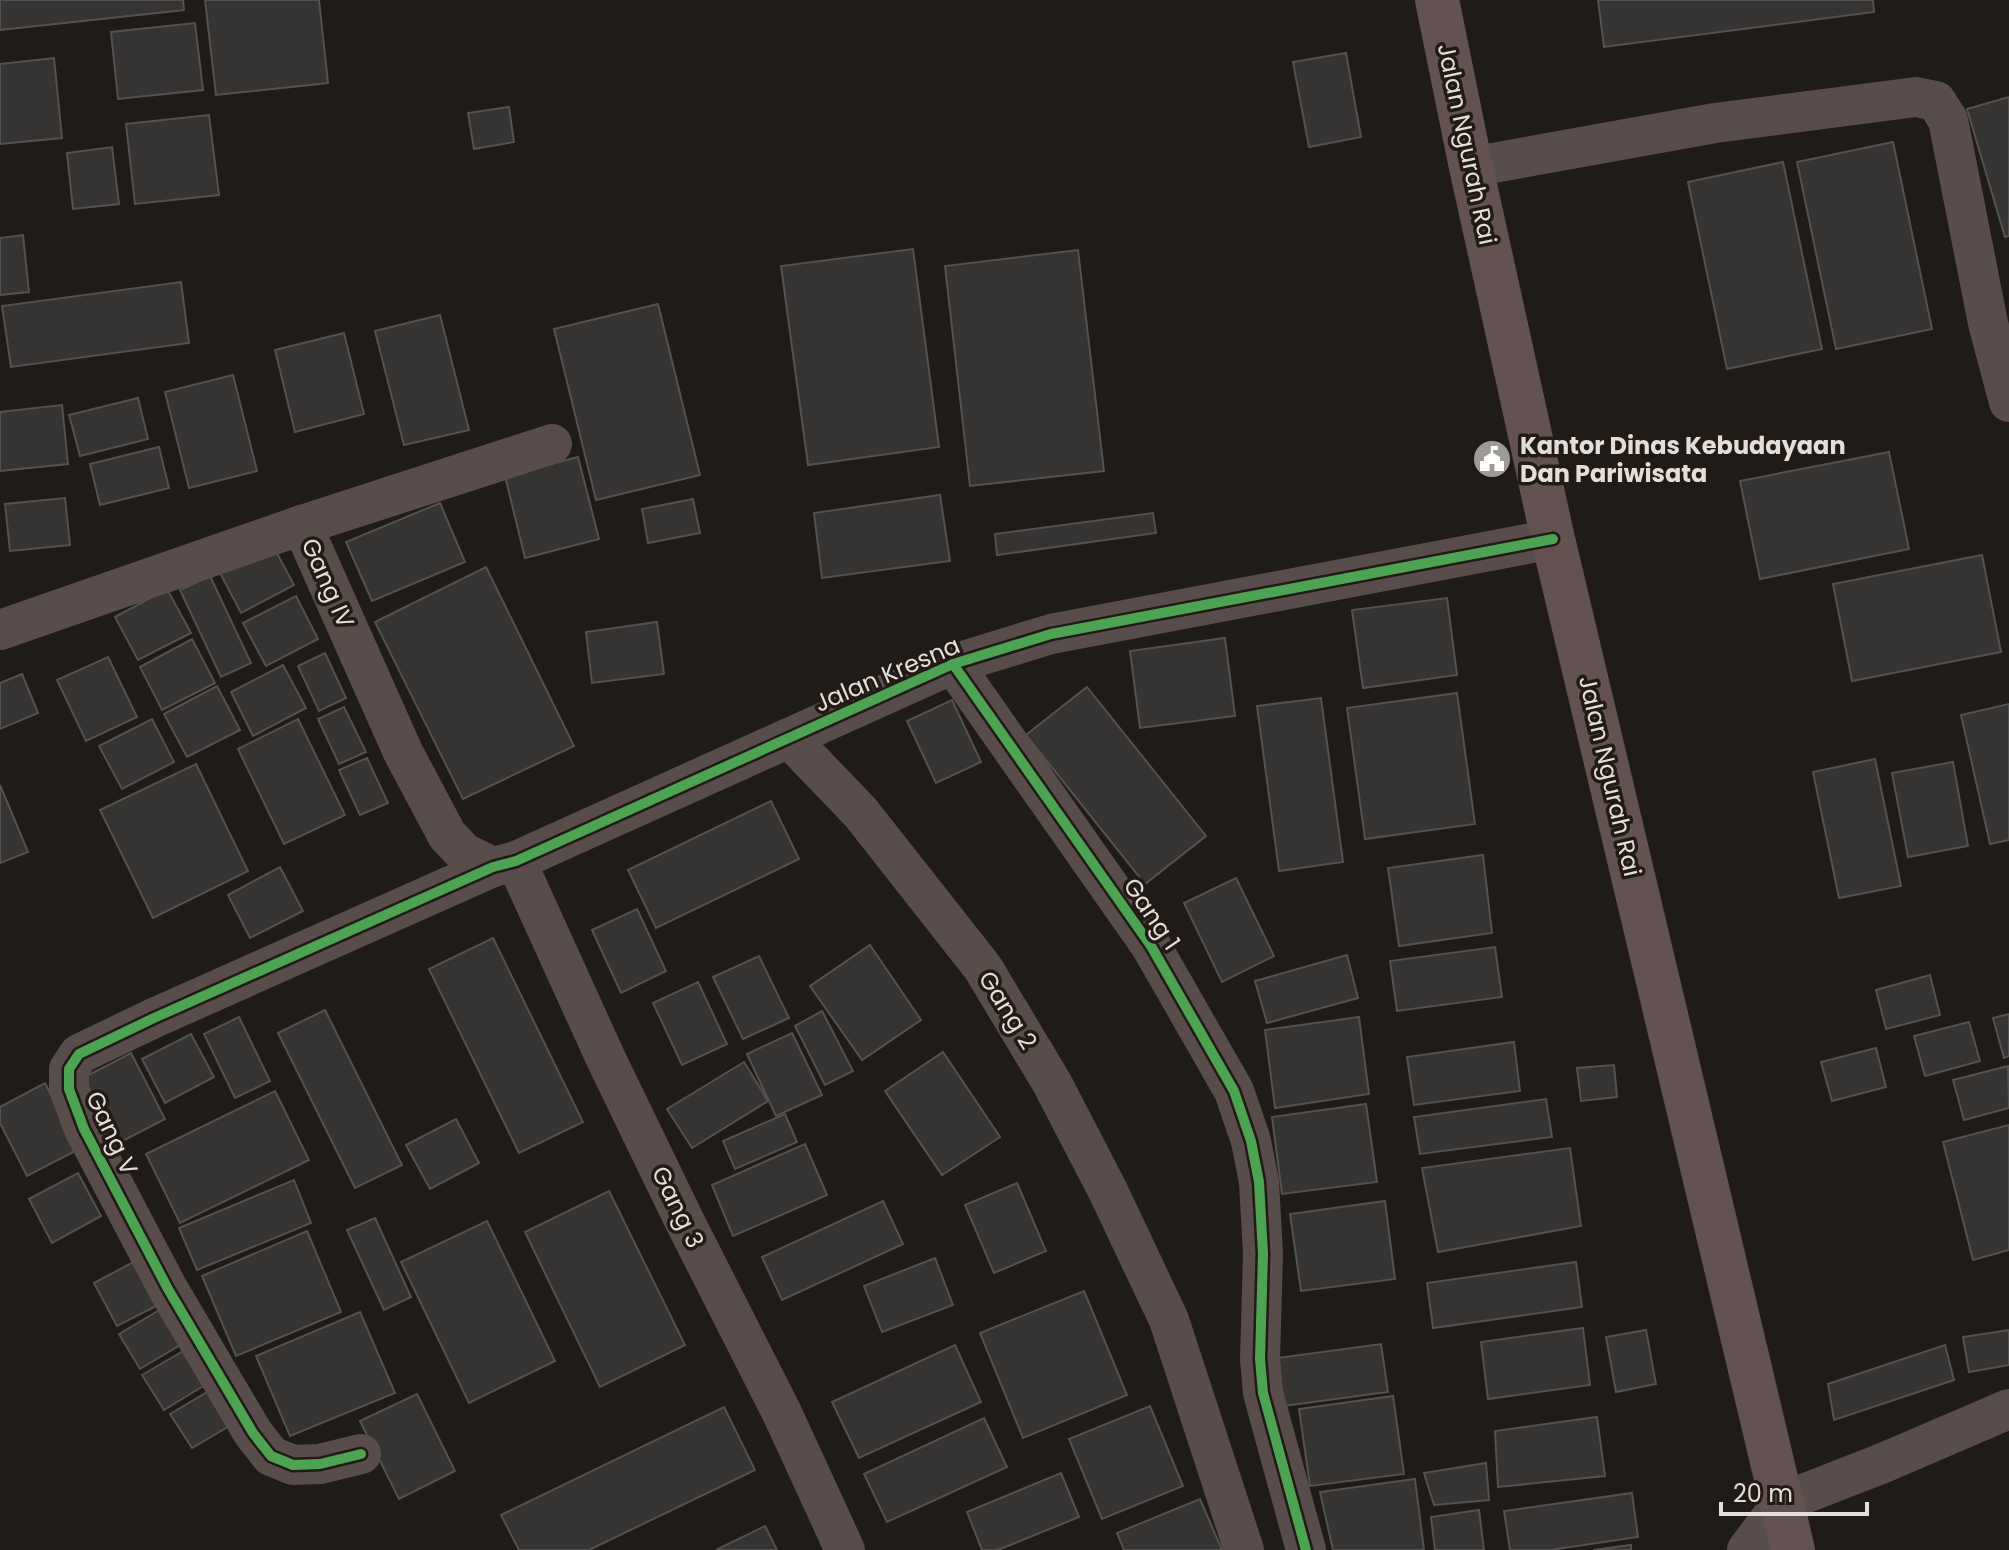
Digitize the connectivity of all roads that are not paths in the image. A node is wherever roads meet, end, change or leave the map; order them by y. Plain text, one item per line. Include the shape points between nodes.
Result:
1 (1437, 0) edge
2 (1471, 167) junction
3 (2009, 402) edge
4 (552, 444) dead end
5 (302, 525) junction
6 (1553, 539) junction
7 (0, 630) edge
8 (953, 664) junction
9 (789, 738) junction
10 (504, 864) junction
11 (2009, 1409) edge
12 (361, 1454) dead end
13 (1783, 1502) junction
14 (845, 1550) edge
15 (1244, 1550) edge
16 (1306, 1550) edge
17 (1747, 1550) edge
18 (1793, 1550) edge

1 - 2 highway, Jalan Ngurah Rai
2 - 3 street via 1779,113 1916,97 1936,101 1948,120
2 - 6 highway, Jalan Ngurah Rai
4 - 5 street
5 - 7 street, Gang IV
5 - 10 street, Gang IV via 403,752 447,835 464,853
6 - 8 street, Jalan Kresna via 1051,634
6 - 13 highway, Jalan Ngurah Rai
8 - 9 street, Jalan Kresna
8 - 16 street, Gang 1 via 1151,946 1234,1091 1251,1141 1261,1212 1263,1393
9 - 10 street, Jalan Kresna
9 - 15 street, Gang 2 via 861,813 983,968 1052,1083 1169,1320
10 - 12 street, Gang V via 107,1040 79,1054 69,1069 69,1089 97,1155 253,1433 271,1456 293,1465
10 - 14 street, Gang 3 via 782,1413
11 - 13 street
13 - 17 street
13 - 18 highway, Jalan Ngurah Rai

